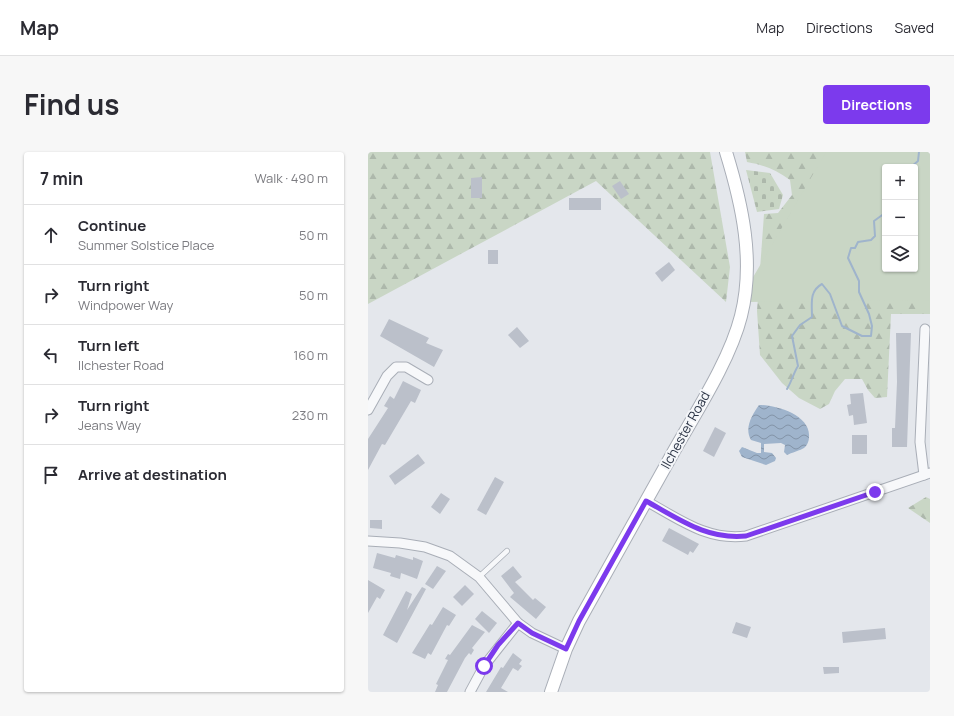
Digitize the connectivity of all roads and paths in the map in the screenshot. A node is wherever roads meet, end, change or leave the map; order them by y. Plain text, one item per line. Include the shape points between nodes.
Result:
1 (726, 152) edge
2 (925, 329) dead end
3 (428, 380) dead end
4 (368, 410) edge
5 (927, 474) edge
6 (646, 501) junction
7 (368, 541) edge
8 (507, 551) dead end
9 (479, 577) junction
10 (518, 623) junction
11 (566, 649) junction
12 (470, 692) edge
13 (551, 692) edge

1 - 6 street, Ilchester Road via 744,223 746,270 741,315 724,360
2 - 5 street via 920,442
3 - 4 street via 406,367 396,367 387,376
5 - 6 street via 746,536 736,537 711,535
6 - 11 street, Ilchester Road
7 - 9 street via 414,544 436,550 460,562
8 - 9 lane
9 - 10 street
10 - 11 street via 532,633
10 - 12 street via 488,661
11 - 13 street, Ilchester Road

